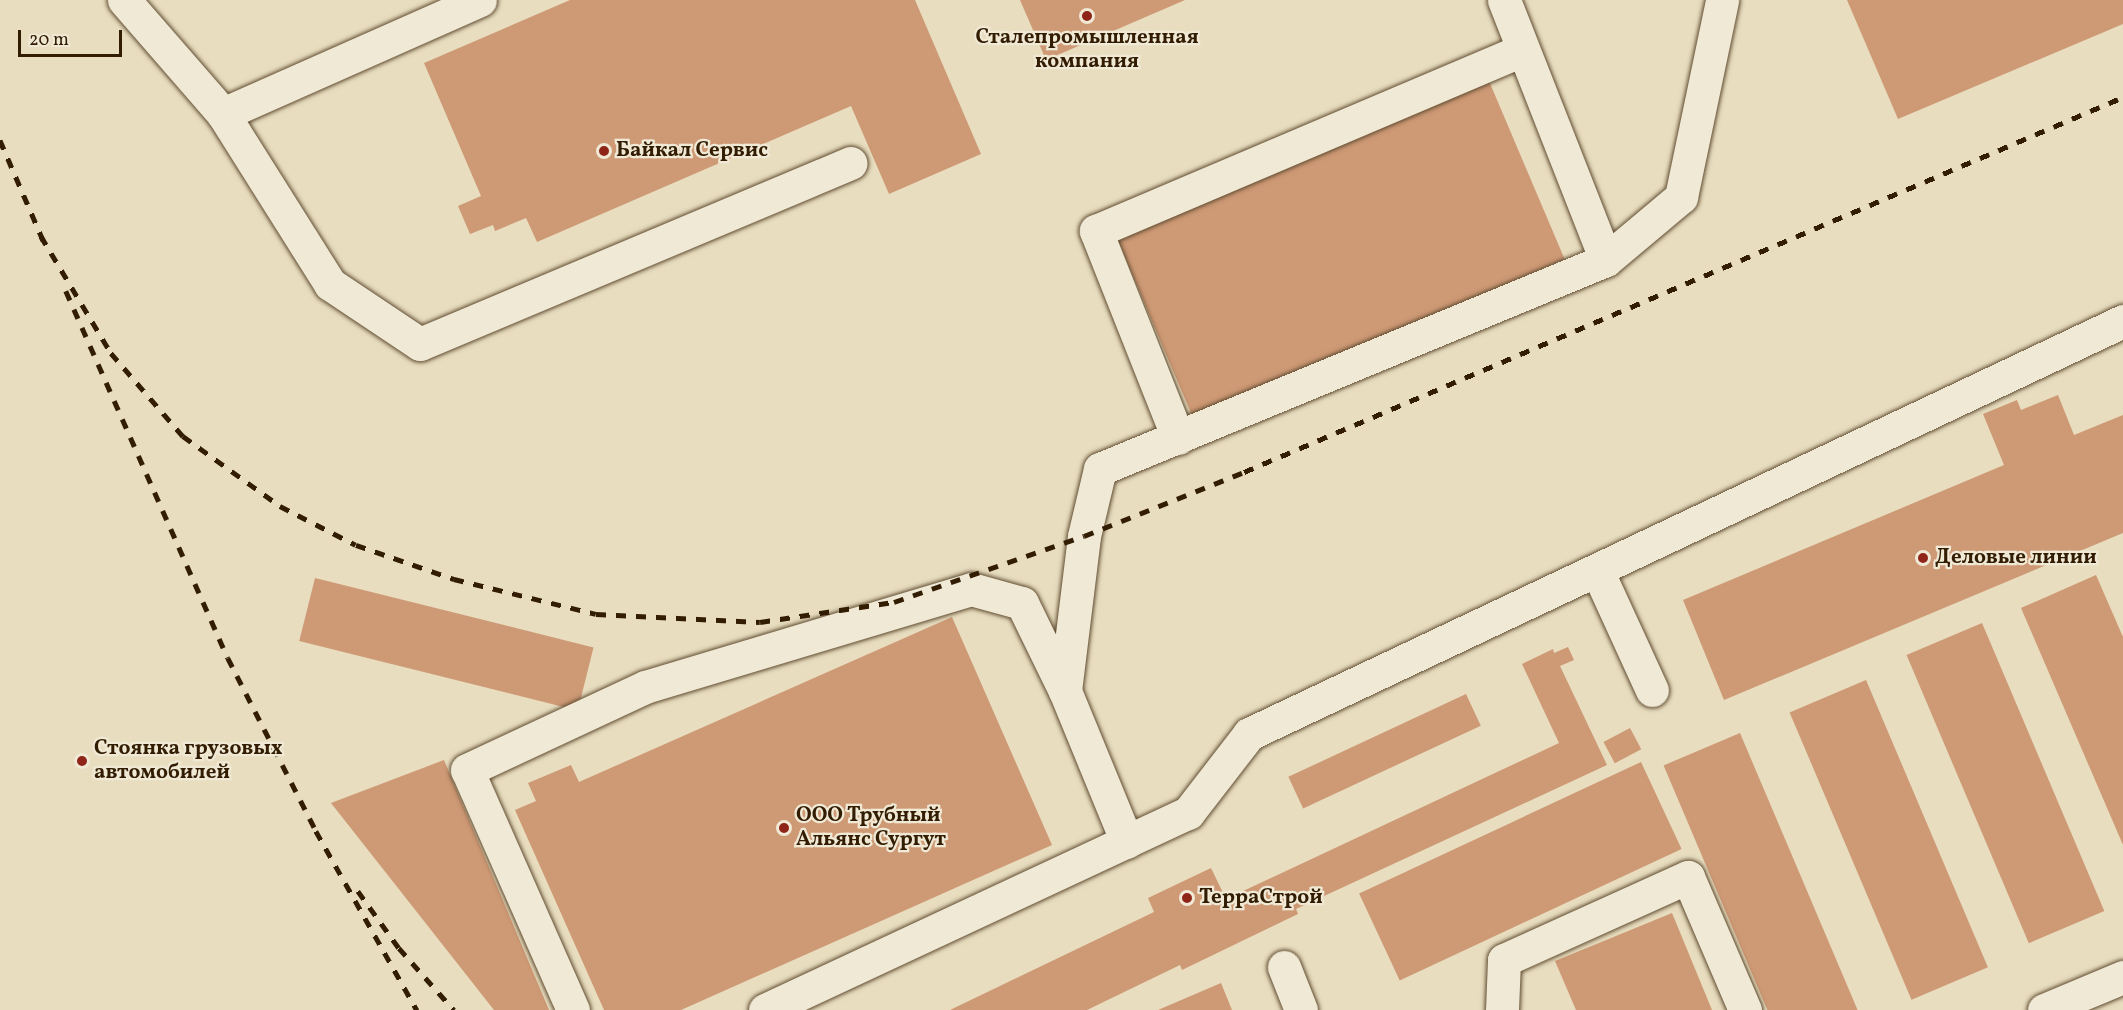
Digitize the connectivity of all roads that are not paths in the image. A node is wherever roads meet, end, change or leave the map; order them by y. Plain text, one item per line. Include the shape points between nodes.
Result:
1 (124, 0) edge
2 (480, 0) edge
3 (1504, 0) edge
4 (1722, 0) edge
5 (1522, 50) junction
6 (223, 114) junction
7 (851, 164) dead end
8 (1606, 260) junction
9 (2123, 321) edge
10 (1178, 438) junction
11 (1597, 570) junction
12 (1653, 690) dead end
13 (1065, 691) junction
14 (1127, 842) junction
15 (1284, 967) dead end
16 (2123, 978) edge
17 (573, 1010) edge
18 (765, 1010) edge
19 (1301, 1010) edge
20 (1502, 1010) edge
21 (1745, 1010) edge
22 (2044, 1010) edge

1 - 6 lane
2 - 6 lane
3 - 5 lane
4 - 8 lane via 1681,197
5 - 8 lane
5 - 10 lane via 1096,231
6 - 7 lane via 330,284 420,344
8 - 10 lane
9 - 11 lane
10 - 13 lane via 1100,469 1084,536
11 - 12 lane
11 - 14 lane via 1249,734 1188,813
13 - 14 lane
13 - 17 lane via 1022,603 971,589 645,687 466,770
14 - 18 lane
15 - 19 lane
16 - 22 lane
20 - 21 lane via 1504,960 1688,878

